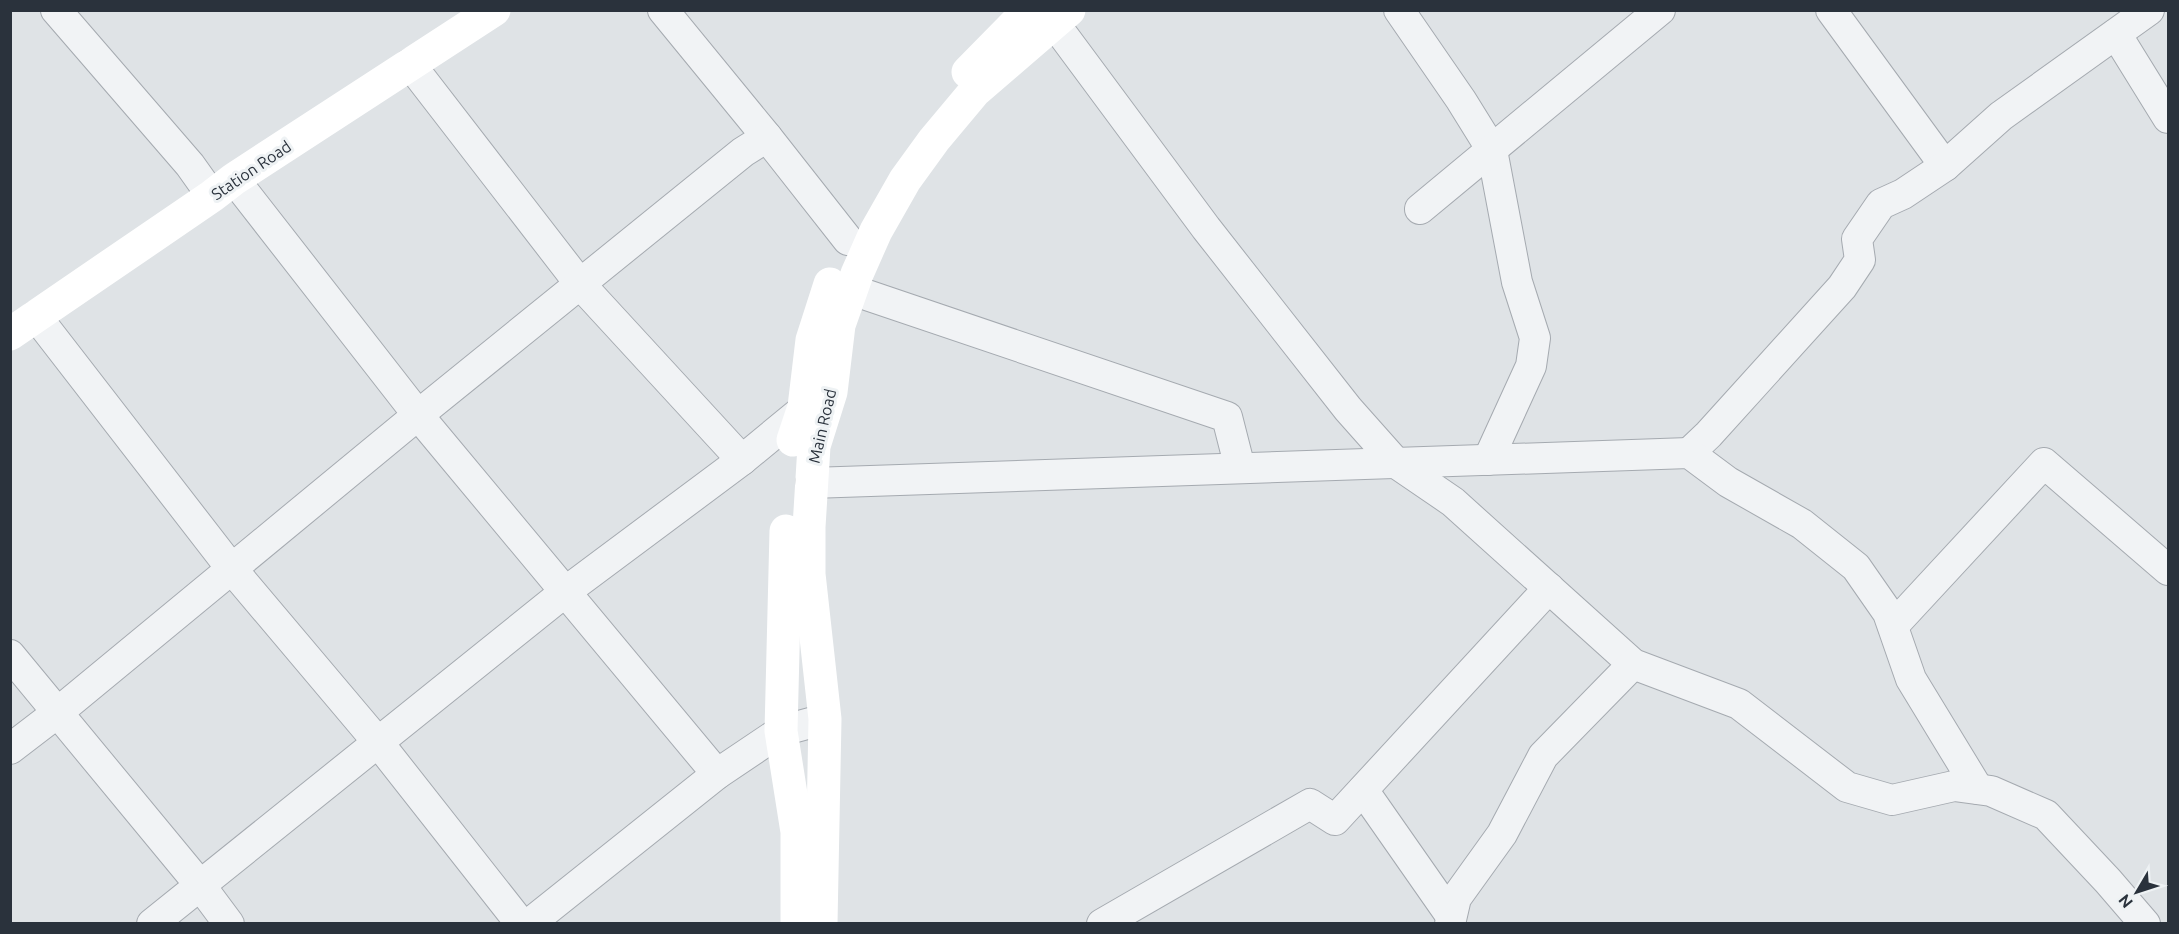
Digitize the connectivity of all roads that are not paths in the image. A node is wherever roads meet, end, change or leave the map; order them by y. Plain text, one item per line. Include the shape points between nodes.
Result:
1 (56, 10) edge
2 (494, 10) edge
3 (663, 10) edge
4 (1399, 10) edge
5 (1660, 10) edge
6 (2149, 10) edge
7 (1838, 13) edge
8 (1051, 15) edge
9 (2116, 34) junction
10 (410, 64) junction
11 (2169, 118) edge
12 (767, 136) junction
13 (1492, 150) junction
14 (1946, 166) junction
15 (223, 188) junction
16 (1420, 209) dead end
17 (848, 240) junction
18 (580, 284) junction
19 (852, 290) junction
20 (23, 325) edge
21 (818, 400) junction
22 (418, 415) junction
23 (1689, 453) junction
24 (742, 460) junction
25 (1488, 460) junction
26 (1396, 463) junction
27 (1240, 468) junction
28 (811, 483) junction
29 (231, 568) junction
30 (2169, 570) edge
31 (1549, 588) junction
32 (565, 592) junction
33 (1893, 626) junction
34 (10, 655) edge
35 (1634, 664) junction
36 (57, 713) junction
37 (825, 719) junction
38 (781, 731) junction
39 (377, 741) junction
40 (10, 749) edge
41 (717, 774) junction
42 (1978, 789) junction
43 (1363, 790) junction
44 (200, 885) junction
45 (1451, 920) edge
46 (152, 924) edge
47 (229, 924) edge
48 (522, 924) edge
49 (530, 924) edge
50 (797, 924) edge
51 (821, 924) edge
52 (1102, 924) edge
53 (2145, 924) edge

1 - 15 street via 190,165
2 - 10 main road, Station Road
3 - 12 street
4 - 13 street
5 - 13 street
6 - 9 street
7 - 14 street
8 - 17 main road via 960,79 889,166
8 - 19 main road, Main Road via 975,91 905,180 876,231
8 - 26 street via 1213,237 1348,409
9 - 11 street
9 - 14 street via 2001,116
10 - 15 main road, Station Road
10 - 18 street
12 - 17 street
12 - 18 street
13 - 16 street
13 - 25 street via 1517,282 1535,338 1531,366
14 - 23 street via 1881,204 1857,239 1860,260 1842,287
15 - 20 main road, Station Road
15 - 22 street
17 - 21 main road via 812,340
18 - 22 street
18 - 24 street
19 - 21 main road, Main Road
19 - 27 street via 1227,417
20 - 29 street
21 - 24 street
21 - 28 main road, Main Road
21 - 38 main road via 794,436 789,477
22 - 29 street
22 - 32 street
23 - 25 street
23 - 33 street via 1728,482 1802,524 1856,567
24 - 32 street
25 - 26 street
26 - 27 street
26 - 31 street via 1453,502
27 - 28 street
28 - 37 main road, Main Road via 808,574
29 - 36 street
29 - 39 street
30 - 33 street via 2044,463
31 - 35 street
31 - 43 street
32 - 39 street
32 - 41 street
33 - 42 street via 1911,679
34 - 36 street
35 - 42 street via 1739,704 1847,787 1892,800 1954,786
35 - 45 street via 1544,756 1502,834 1456,898
36 - 40 street
36 - 44 street
37 - 38 street
37 - 51 main road, Main Road
38 - 41 street
38 - 50 main road via 797,832
39 - 44 street
39 - 48 street
41 - 49 street
42 - 53 street via 2046,815
43 - 45 street
43 - 52 street via 1335,820 1310,804
44 - 46 street
44 - 47 street

